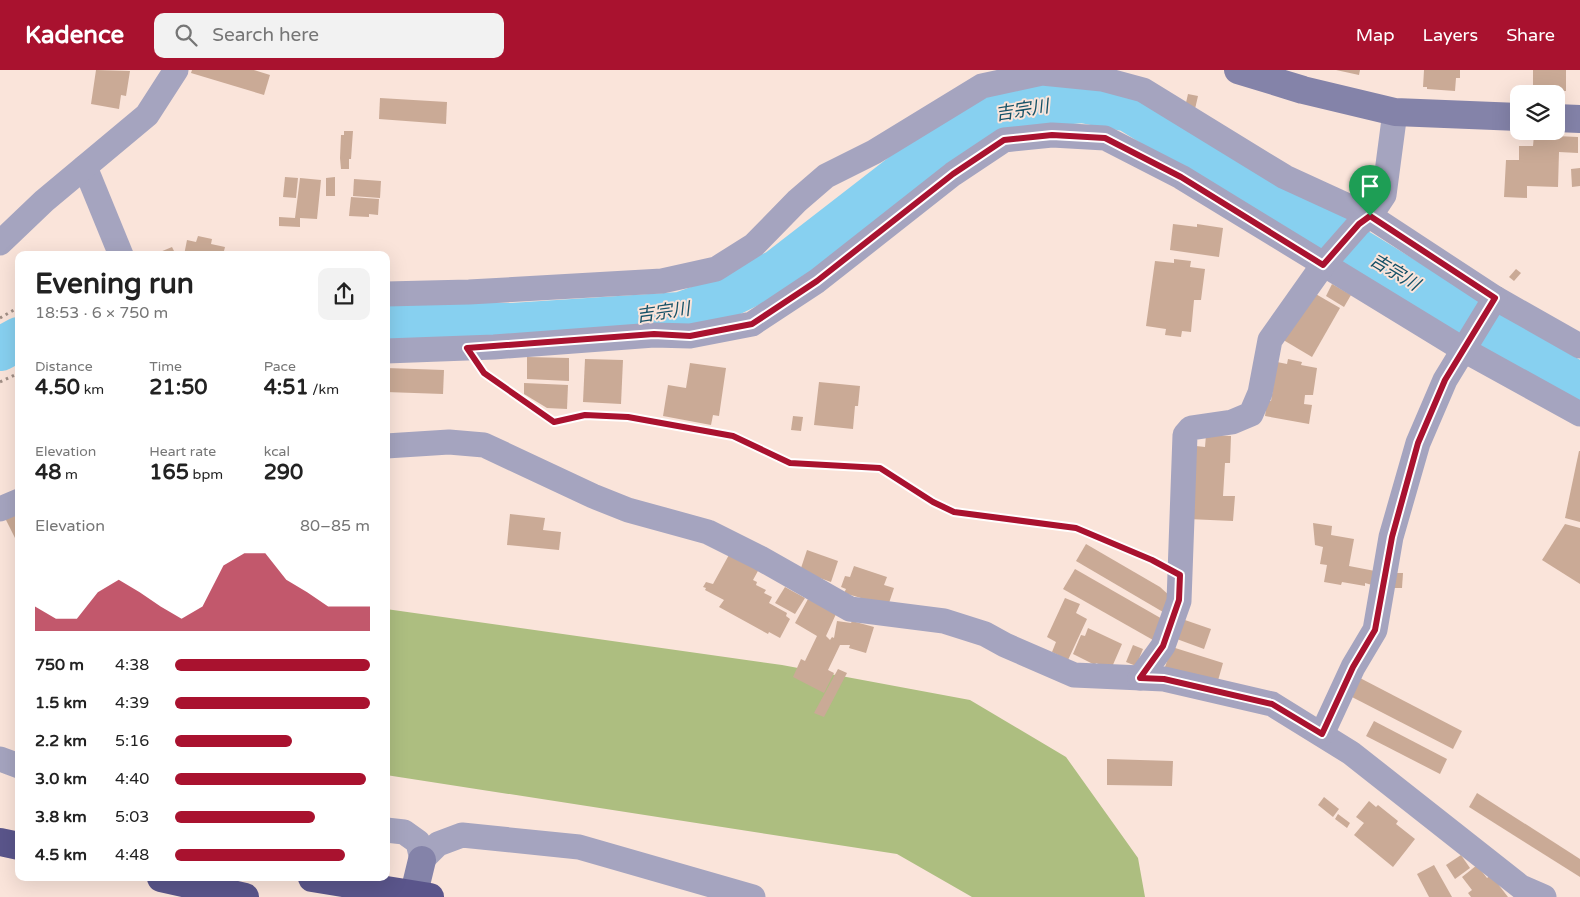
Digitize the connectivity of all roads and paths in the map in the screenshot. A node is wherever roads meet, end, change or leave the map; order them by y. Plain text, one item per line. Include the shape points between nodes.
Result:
1 (176, 70) edge
2 (1238, 70) edge
3 (1395, 112) junction
4 (1510, 117) edge
5 (1565, 118) edge
6 (1580, 119) edge
7 (85, 167) junction
8 (1365, 220) junction
9 (0, 243) edge
10 (119, 251) edge
11 (1326, 262) junction
12 (390, 294) edge
13 (1493, 302) junction
14 (15, 309) edge
15 (0, 318) edge
16 (1466, 346) junction
17 (1580, 346) edge
18 (467, 348) junction
19 (390, 351) edge
20 (15, 375) edge
21 (0, 382) edge
22 (1580, 414) edge
23 (390, 446) edge
24 (15, 502) edge
25 (0, 508) edge
26 (1180, 575) junction
27 (1140, 678) junction
28 (1322, 734) junction
29 (0, 759) edge
30 (15, 765) edge
31 (15, 828) edge
32 (0, 830) edge
33 (390, 830) edge
34 (0, 842) edge
35 (15, 845) edge
36 (422, 860) junction
37 (390, 878) edge
38 (174, 881) edge
39 (331, 881) edge
40 (245, 897) edge
41 (413, 897) edge
42 (430, 897) edge
43 (437, 897) edge
44 (753, 897) edge
45 (1544, 897) edge

1 - 7 street via 147,115
2 - 3 street via 1303,90
3 - 4 street
3 - 8 street via 1384,195
5 - 6 street
7 - 9 street
7 - 10 street
8 - 11 street
8 - 12 street via 1285,177 1143,90 1102,79 1042,73 982,86 874,152 826,176 754,246 716,269 662,281
8 - 13 street
11 - 16 street
11 - 18 street via 1181,177 1105,138 1052,135 1004,140 953,174 817,281 752,324 690,336 654,334
11 - 26 street via 1270,340 1260,392 1251,414 1232,422 1191,428 1185,435
13 - 16 street
13 - 17 street
14 - 15 path
16 - 22 street
16 - 28 street via 1445,380 1418,443 1392,537 1375,630 1353,667
18 - 19 street
18 - 26 path via 484,373 554,422 585,415 628,417 733,436 790,463 880,468 954,512 1076,528
20 - 21 path
23 - 27 street via 449,442 484,445 628,510 708,532 850,609 944,621 985,634 1074,675
24 - 25 street
26 - 27 street via 1179,600 1163,646
27 - 28 street via 1164,679 1272,704
28 - 45 street via 1521,887
29 - 30 street
31 - 32 highway
33 - 36 street via 404,832 418,842
34 - 35 highway
36 - 41 street
36 - 44 street via 438,844 462,836 579,847
37 - 43 highway via 426,883
38 - 40 highway
39 - 42 highway

